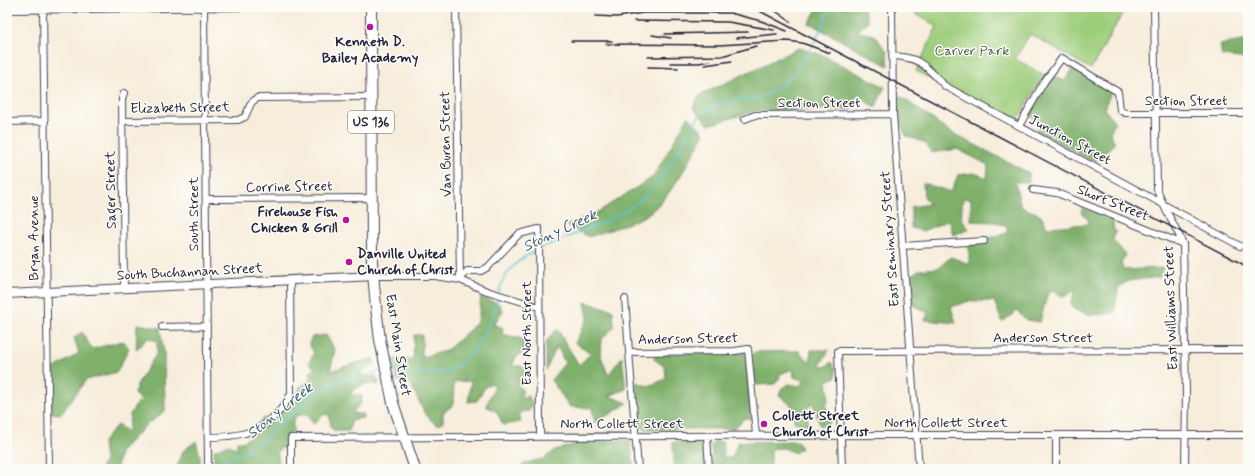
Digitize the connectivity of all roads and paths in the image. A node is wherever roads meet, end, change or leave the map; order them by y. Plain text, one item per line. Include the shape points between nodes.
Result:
1 (204, 7) edge
2 (243, 7) edge
3 (371, 7) edge
4 (456, 7) edge
5 (892, 7) edge
6 (1154, 7) edge
7 (43, 8) edge
8 (121, 8) edge
9 (7, 10) edge
10 (892, 56) junction
11 (124, 93) dead end
12 (371, 97) junction
13 (1156, 113) junction
14 (1248, 113) edge
15 (893, 114) junction
16 (745, 119) dead end
17 (205, 120) junction
18 (45, 121) junction
19 (122, 121) junction
20 (7, 122) edge
21 (1019, 126) junction
22 (1033, 190) dead end
23 (372, 198) junction
24 (206, 200) junction
25 (1161, 203) junction
26 (984, 241) dead end
27 (1183, 244) junction
28 (902, 246) junction
29 (1240, 246) dead end
30 (374, 276) junction
31 (290, 280) junction
32 (460, 280) junction
33 (206, 284) junction
34 (124, 288) junction
35 (46, 292) junction
36 (7, 294) edge
37 (625, 299) dead end
38 (539, 308) junction
39 (207, 326) junction
40 (162, 327) dead end
41 (910, 350) junction
42 (1184, 350) junction
43 (1248, 350) edge
44 (630, 352) junction
45 (756, 435) junction
46 (842, 435) junction
47 (916, 435) junction
48 (1056, 435) junction
49 (1185, 435) junction
50 (1248, 435) edge
51 (635, 436) junction
52 (707, 436) junction
53 (540, 437) junction
54 (208, 438) junction
55 (403, 438) junction
56 (49, 469) edge
57 (208, 469) edge
58 (291, 469) edge
59 (415, 469) edge
60 (638, 469) edge
61 (709, 469) edge
62 (842, 469) edge
63 (919, 469) edge
64 (1056, 469) edge
65 (1185, 469) edge

1 - 2 street
1 - 8 street
1 - 17 street, South Street
3 - 12 main road, East Main Street / US 136
4 - 32 street, Van Buren Street
5 - 10 street, East Seminary Street
6 - 13 street, East Williams Street
7 - 8 street
7 - 9 street
7 - 18 street, Bryan Avenue
10 - 15 street, East Seminary Street
10 - 21 street, Junction Street via 909,57 925,66 945,86
11 - 19 street, Sager Street
12 - 17 street, Elizabeth Street via 257,98 251,103 245,117 238,120
12 - 23 main road, East Main Street / US 136
13 - 14 street, Section Street
13 - 21 street, Section Street via 1125,113 1120,110 1118,92 1062,58 1044,82
13 - 25 street, East Williams Street via 1157,188
15 - 16 street, Section Street via 755,115
15 - 28 street, East Seminary Street
17 - 19 street, Elizabeth Street
17 - 24 street, South Street
18 - 20 street
18 - 35 street, Bryan Avenue
19 - 34 street, Sager Street
21 - 25 street, Junction Street
22 - 27 street, Short Street via 1056,193
23 - 24 street, Corrine Street
23 - 30 main road, East Main Street / US 136
24 - 33 street, South Street
25 - 27 street, East Williams Street
25 - 29 street, Junction Street
26 - 28 street
27 - 42 street, East Williams Street
28 - 41 street, East Seminary Street
30 - 31 street, South Buchannan Street
30 - 32 street via 436,276
30 - 55 main road, East Main Street / US 136 via 384,360
31 - 33 street, South Buchannan Street
31 - 54 street via 291,394 284,406 257,429 241,436
32 - 38 street
32 - 38 street, East North Street via 467,271 481,271 488,267 519,234 539,229
33 - 34 street, South Buchannan Street
33 - 39 street, South Street
34 - 35 street, South Buchannan Street
35 - 36 street, South Buchannan Street
35 - 56 street, Bryan Avenue
37 - 44 street
38 - 53 street, East North Street
39 - 40 street
39 - 54 street, South Street
41 - 42 street, Anderson Street
41 - 46 street, Anderson Street via 838,351
41 - 47 street, East Seminary Street
42 - 43 street, Anderson Street
42 - 49 street, East Williams Street
44 - 45 street, Anderson Street via 748,349
44 - 51 street
45 - 46 street, North Collett Street
45 - 52 street, North Collett Street
46 - 47 street, North Collett Street
46 - 62 street
47 - 48 street, North Collett Street
47 - 63 street, East Seminary Street
48 - 49 street, North Collett Street
48 - 64 street
49 - 50 street, North Collett Street
49 - 65 street, East Williams Street
51 - 52 street, North Collett Street
51 - 53 street, North Collett Street
51 - 60 street
52 - 61 street
53 - 55 street, North Collett Street
54 - 57 street, South Street
55 - 58 street, North Collett Street via 291,438
55 - 59 main road, East Main Street / US 136

